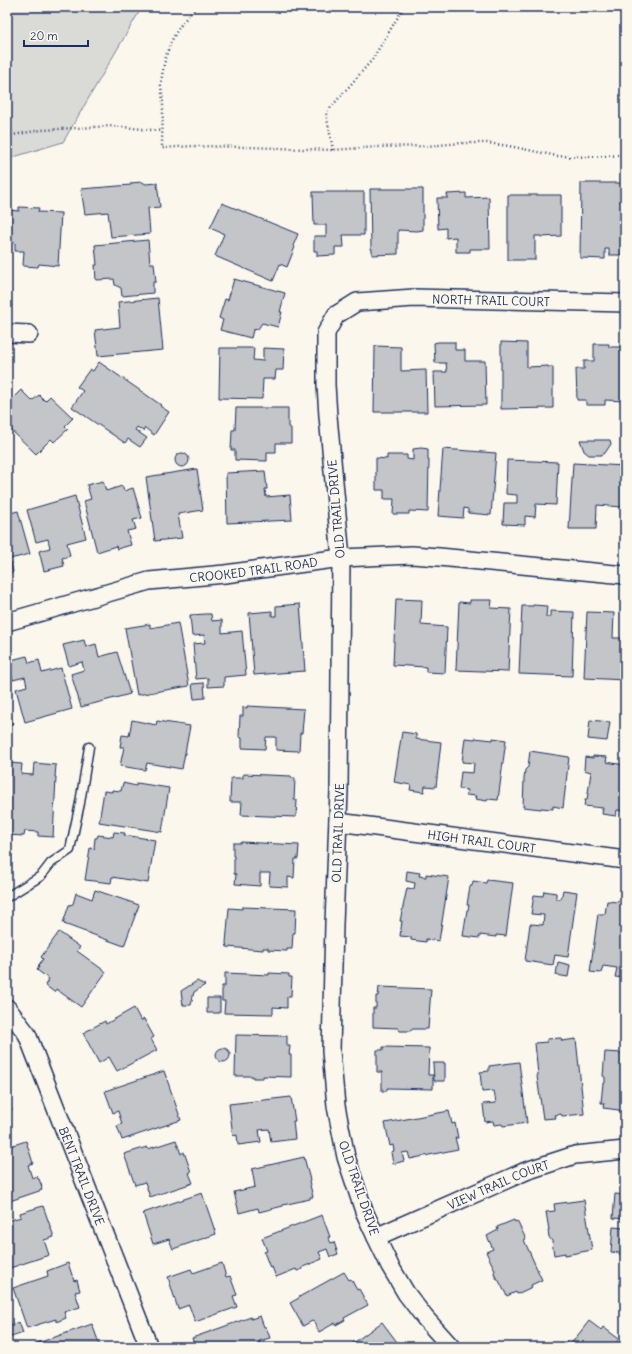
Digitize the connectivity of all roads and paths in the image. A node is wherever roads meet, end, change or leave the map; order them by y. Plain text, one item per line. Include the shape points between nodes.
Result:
1 (197, 7) edge
2 (404, 7) edge
3 (162, 131) junction
4 (7, 136) edge
5 (333, 150) junction
6 (625, 155) edge
7 (357, 302) joint
8 (625, 303) edge
9 (7, 333) edge
10 (29, 334) dead end
11 (341, 558) junction
12 (625, 576) edge
13 (7, 622) edge
14 (89, 747) dead end
15 (338, 822) junction
16 (625, 860) edge
17 (7, 897) edge
18 (7, 1008) edge
19 (625, 1150) edge
20 (376, 1237) junction
21 (149, 1347) edge
22 (451, 1347) edge

1 - 3 path via 182,22 171,40 165,57 161,84
2 - 5 path via 372,60 326,113
3 - 4 path via 114,126 41,130
3 - 5 path via 162,148 194,146
5 - 6 path via 487,143 557,156
7 - 8 street, NORTH TRAIL COURT via 414,298
7 - 11 street, OLD TRAIL DRIVE via 336,315 326,333 327,408
9 - 10 street
11 - 12 street, CROOKED TRAIL ROAD via 412,555
11 - 13 street, CROOKED TRAIL ROAD via 225,574 149,581
11 - 15 street, OLD TRAIL DRIVE
14 - 17 lane via 70,850 51,863 41,876
15 - 16 street, HIGH TRAIL COURT
15 - 20 street, OLD TRAIL DRIVE via 331,1061 336,1106 346,1157
18 - 21 street, BENT TRAIL DRIVE via 27,1034
19 - 20 street, VIEW TRAIL COURT via 575,1155 526,1171
20 - 22 street, OLD TRAIL DRIVE via 406,1293

